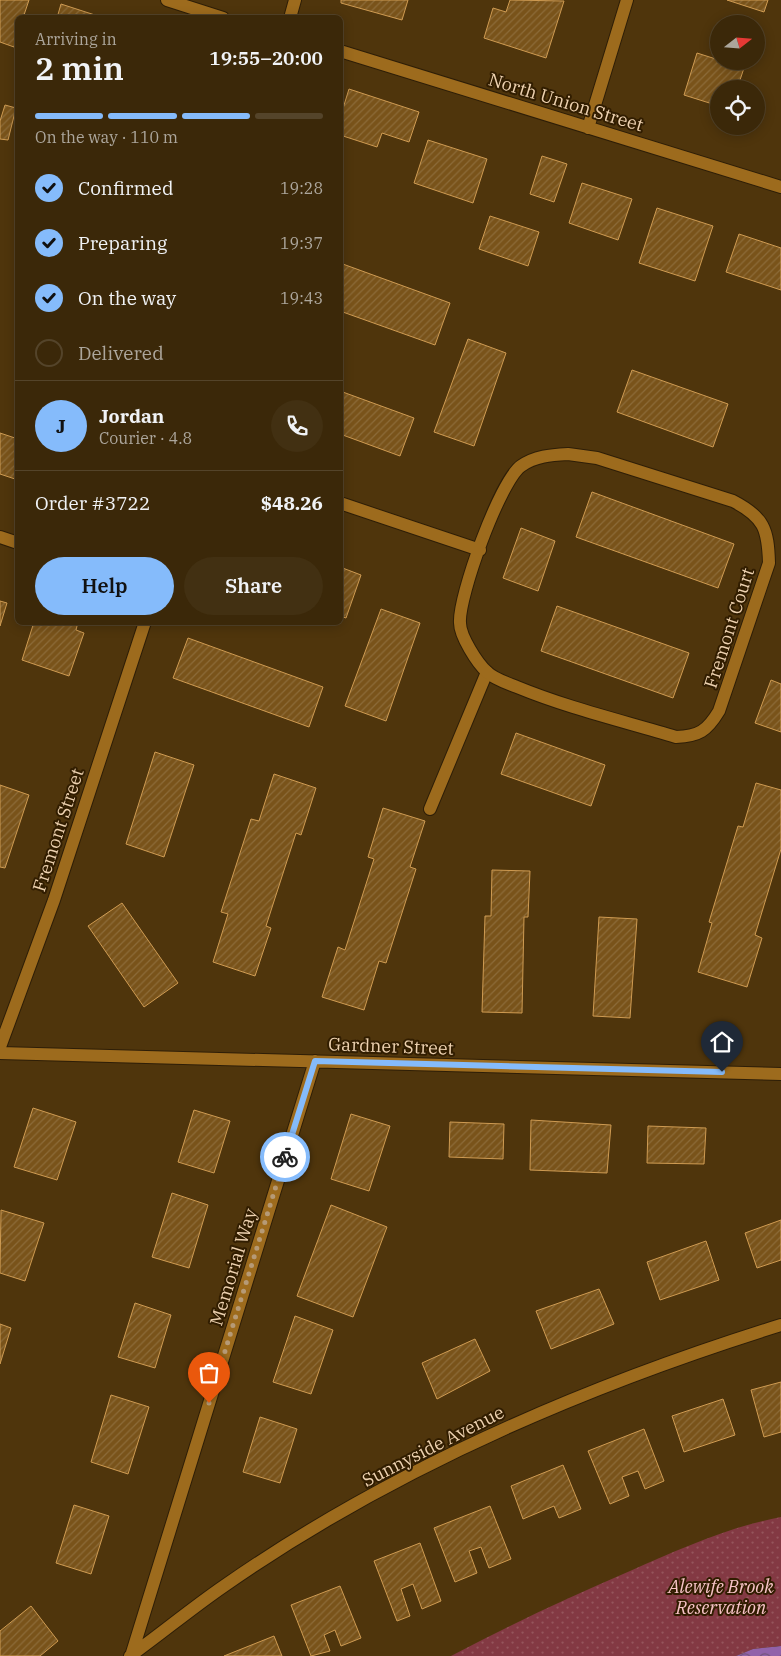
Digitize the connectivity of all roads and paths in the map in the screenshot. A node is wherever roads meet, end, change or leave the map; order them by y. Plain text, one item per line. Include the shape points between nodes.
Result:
1 (167, 0) edge
2 (295, 0) edge
3 (627, 0) edge
4 (214, 15) edge
5 (291, 15) edge
6 (343, 52) edge
7 (588, 128) junction
8 (781, 187) edge
9 (343, 504) edge
10 (0, 537) edge
11 (15, 541) edge
12 (480, 550) junction
13 (144, 625) edge
14 (487, 672) junction
15 (430, 809) dead end
16 (0, 1046) edge
17 (0, 1053) edge
18 (315, 1061) junction
19 (781, 1074) edge
20 (781, 1325) edge
21 (130, 1656) edge

1 - 4 street
2 - 5 street
3 - 7 street
6 - 7 street, North Union Street
7 - 8 street, North Union Street
9 - 12 street
10 - 11 street
12 - 14 street, Fremont Court via 463,601 460,623 468,646
12 - 14 street, Fremont Court via 496,502 521,466 544,455 568,454 597,458 733,501 751,510 764,525 768,541 769,563 719,711 710,726 692,736 676,737 535,695
13 - 16 street, Fremont Street via 54,900
14 - 15 street
17 - 18 street, Gardner Street
18 - 19 street, Gardner Street
18 - 21 street, Memorial Way
20 - 21 street, Sunnyside Avenue via 584,1393 429,1465 294,1541 225,1586

